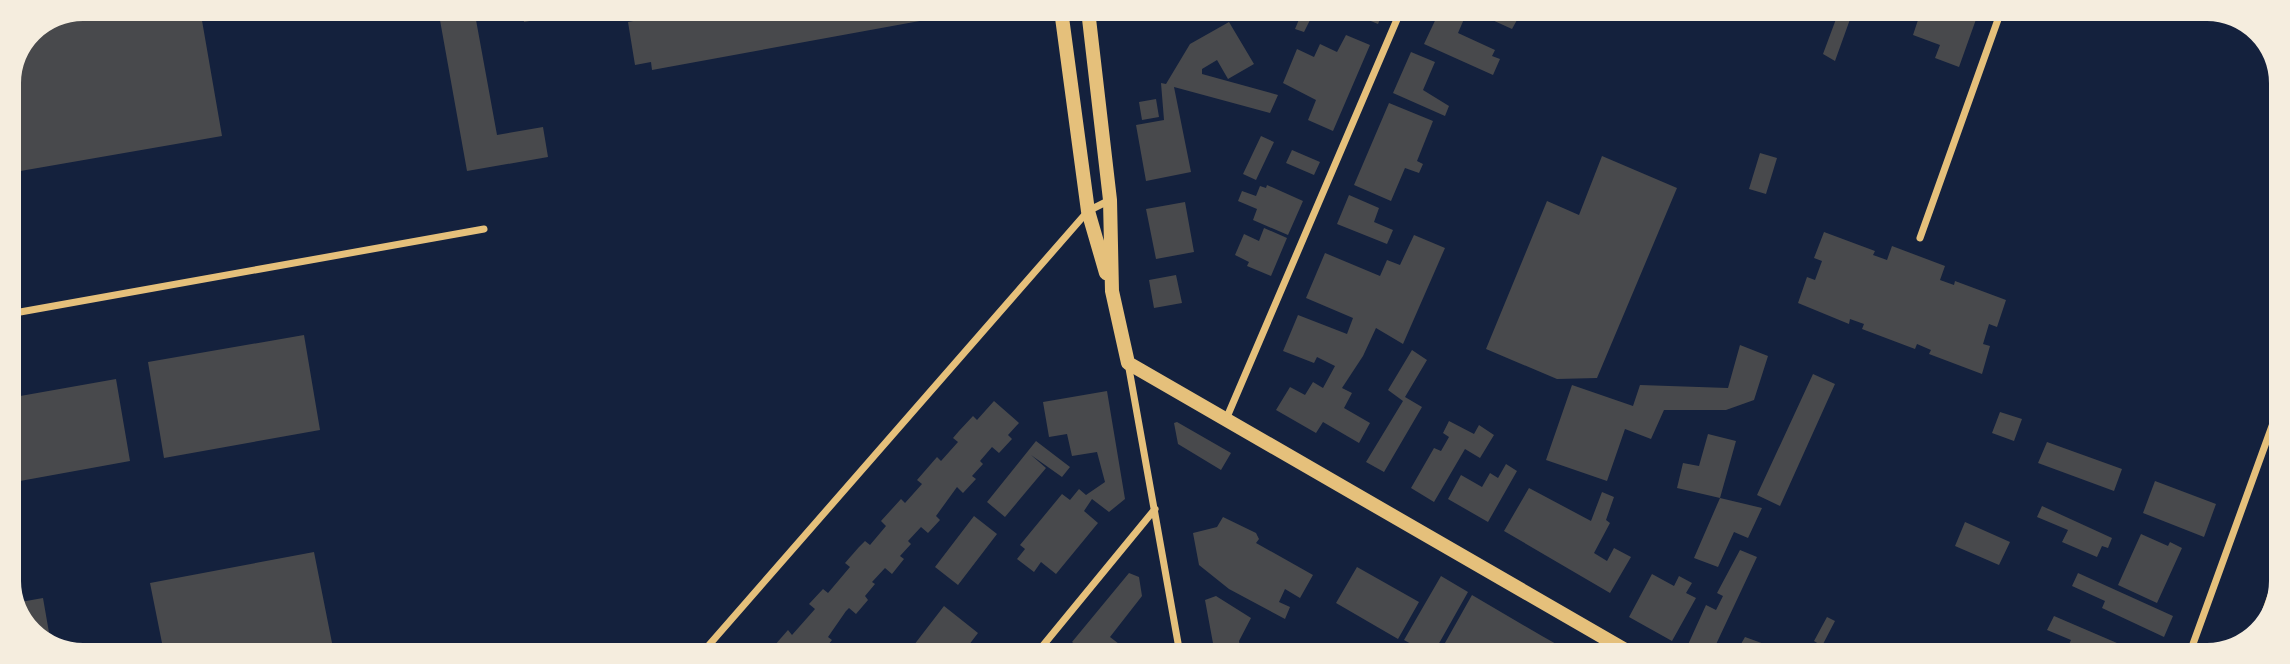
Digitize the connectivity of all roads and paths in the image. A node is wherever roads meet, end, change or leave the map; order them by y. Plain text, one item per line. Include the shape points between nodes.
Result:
1 (1063, 21) edge
2 (1089, 21) edge
3 (1397, 21) edge
4 (1997, 21) edge
5 (1110, 200) junction
6 (1088, 211) junction
7 (484, 229) dead end
8 (1920, 237) dead end
9 (1112, 291) junction
10 (21, 312) edge
11 (1128, 363) junction
12 (1227, 417) junction
13 (2269, 434) edge
14 (1155, 509) junction
15 (711, 643) edge
16 (1045, 643) edge
17 (1178, 643) edge
18 (1615, 643) edge
19 (2193, 643) edge

1 - 6 main road
2 - 5 main road
3 - 12 street
4 - 8 street
5 - 6 street
5 - 9 main road
6 - 9 main road
6 - 15 street
7 - 10 street
9 - 11 main road
11 - 12 main road
11 - 14 street
12 - 18 main road
13 - 19 street
14 - 16 street
14 - 17 street

